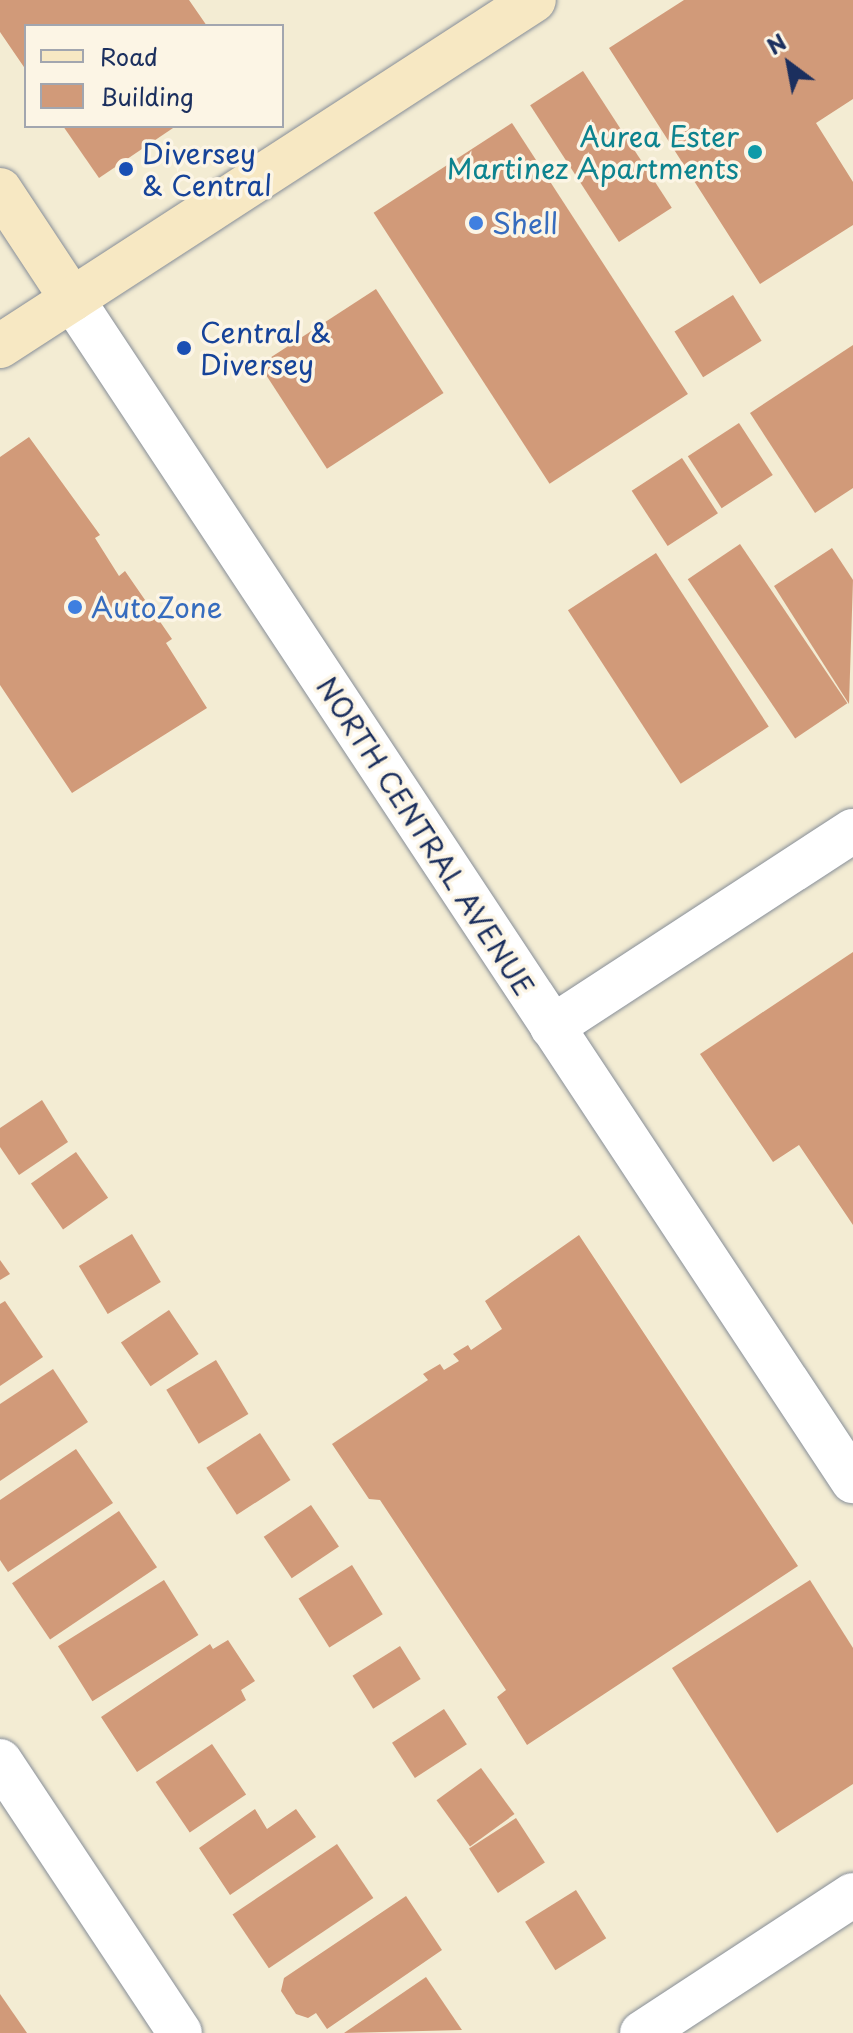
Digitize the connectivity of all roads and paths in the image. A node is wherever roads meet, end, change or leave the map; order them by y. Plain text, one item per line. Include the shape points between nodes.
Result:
1 (534, 0) edge
2 (0, 190) edge
3 (72, 299) junction
4 (0, 346) edge
5 (853, 831) edge
6 (552, 1027) junction
7 (853, 1481) edge
8 (0, 1761) edge
9 (853, 1895) edge
10 (180, 2033) edge
11 (642, 2033) edge

1 - 3 main road
2 - 3 main road, NORTH CENTRAL AVENUE
3 - 4 main road
3 - 6 street, NORTH CENTRAL AVENUE
5 - 6 street
6 - 7 street, NORTH CENTRAL AVENUE
8 - 10 street
9 - 11 street

